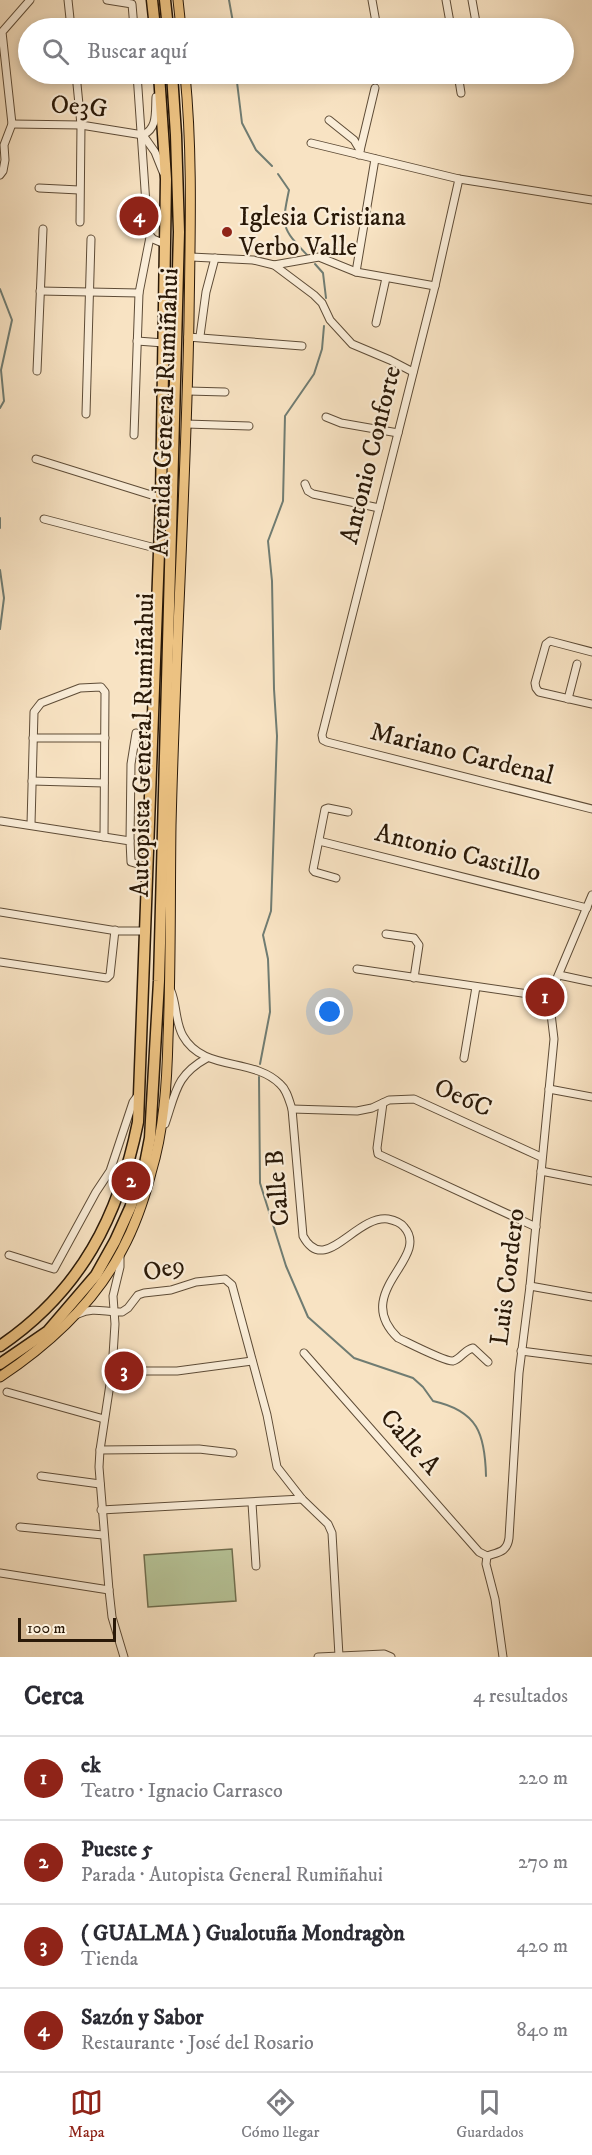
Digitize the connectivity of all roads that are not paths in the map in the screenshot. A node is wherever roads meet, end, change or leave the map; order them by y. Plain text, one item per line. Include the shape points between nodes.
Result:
1 (30, 0) edge
2 (68, 0) edge
3 (107, 0) edge
4 (152, 0) edge
5 (165, 0) edge
6 (178, 0) edge
7 (372, 0) edge
8 (446, 0) edge
9 (472, 0) edge
10 (70, 18) edge
11 (133, 18) edge
12 (154, 18) edge
13 (167, 18) edge
14 (180, 18) edge
15 (375, 18) edge
16 (449, 18) edge
17 (475, 18) edge
18 (77, 84) edge
19 (139, 84) edge
20 (157, 84) edge
21 (159, 84) edge
22 (172, 84) edge
23 (186, 84) edge
24 (460, 84) edge
25 (375, 88) dead end
26 (461, 93) dead end
27 (329, 120) dead end
28 (12, 124) junction
29 (81, 125) junction
30 (142, 135) junction
31 (310, 142) dead end
32 (359, 152) junction
33 (375, 159) junction
34 (0, 175) edge
35 (166, 179) junction
36 (459, 179) junction
37 (39, 188) dead end
38 (79, 190) junction
39 (592, 200) edge
40 (80, 222) dead end
41 (43, 230) dead end
42 (150, 237) junction
43 (91, 239) dead end
44 (165, 244) junction
45 (191, 257) junction
46 (215, 258) junction
47 (274, 265) junction
48 (356, 272) junction
49 (386, 278) junction
50 (435, 286) junction
51 (40, 291) junction
52 (90, 292) junction
53 (139, 293) junction
54 (376, 322) dead end
55 (200, 336) junction
56 (188, 337) junction
57 (137, 341) junction
58 (164, 343) junction
59 (302, 346) dead end
60 (38, 371) dead end
61 (413, 372) junction
62 (188, 391) junction
63 (225, 392) dead end
64 (86, 414) dead end
65 (326, 417) dead end
66 (186, 424) junction
67 (249, 426) dead end
68 (398, 433) junction
69 (134, 435) dead end
70 (36, 459) dead end
71 (305, 483) dead end
72 (161, 498) junction
73 (379, 508) junction
74 (44, 519) dead end
75 (159, 549) junction
76 (592, 652) edge
77 (577, 664) dead end
78 (568, 699) junction
79 (592, 704) edge
80 (136, 733) dead end
81 (33, 738) junction
82 (105, 738) junction
83 (323, 740) joint
84 (32, 781) junction
85 (104, 783) junction
86 (592, 808) edge
87 (348, 812) dead end
88 (2, 821) dead end
89 (31, 825) junction
90 (104, 837) junction
91 (319, 840) junction
92 (130, 841) junction
93 (148, 867) junction
94 (336, 878) dead end
95 (592, 896) edge
96 (587, 908) junction
97 (0, 912) edge
98 (115, 930) junction
99 (146, 931) junction
100 (386, 934) dead end
101 (0, 962) edge
102 (357, 969) dead end
103 (559, 975) junction
104 (414, 978) junction
105 (592, 982) edge
106 (476, 987) junction
107 (170, 989) junction
108 (549, 997) junction
109 (207, 1058) junction
110 (464, 1058) dead end
111 (549, 1089) junction
112 (140, 1092) junction
113 (592, 1097) edge
114 (384, 1103) junction
115 (292, 1108) junction
116 (161, 1135) junction
117 (541, 1157) junction
118 (541, 1171) junction
119 (592, 1181) edge
120 (536, 1227) junction
121 (9, 1255) dead end
122 (120, 1255) junction
123 (530, 1286) junction
124 (592, 1297) edge
125 (114, 1312) junction
126 (75, 1316) junction
127 (0, 1346) edge
128 (521, 1351) junction
129 (304, 1353) dead end
130 (592, 1360) edge
131 (252, 1361) junction
132 (488, 1362) dead end
133 (0, 1364) edge
134 (112, 1371) junction
135 (0, 1377) edge
136 (7, 1392) dead end
137 (104, 1419) junction
138 (100, 1450) junction
139 (233, 1454) dead end
140 (41, 1476) dead end
141 (100, 1484) junction
142 (302, 1498) junction
143 (252, 1503) junction
144 (101, 1510) junction
145 (20, 1527) dead end
146 (103, 1535) junction
147 (487, 1556) junction
148 (256, 1566) dead end
149 (0, 1573) edge
150 (109, 1590) junction
151 (339, 1656) edge
152 (124, 1657) edge
153 (318, 1657) edge
154 (391, 1657) edge
155 (503, 1657) edge

1 - 28 street via 2,32
2 - 10 street
3 - 11 street via 132,4
4 - 12 highway
5 - 13 highway
6 - 14 main road
7 - 15 street
8 - 16 street
9 - 17 street
18 - 29 street
19 - 30 street
20 - 30 street, Oe3G via 154,125 151,132
21 - 35 highway, Autopista General Rumiñahui
22 - 133 highway, Autopista General Rumiñahui via 179,232 159,981 150,1138 143,1174 130,1208 96,1275 48,1331
23 - 45 main road, Avenida General Rumiñahui
24 - 26 street
25 - 32 street
27 - 32 street via 354,140
28 - 29 street, Oe3G
28 - 34 street
29 - 30 street, Oe3G
29 - 38 street
30 - 35 street, Oe3G via 155,152
30 - 42 street
31 - 32 street
32 - 33 street
33 - 36 street
33 - 48 street
35 - 44 highway, Autopista General Rumiñahui
36 - 39 street
36 - 50 street, Antonio Conforte
37 - 38 street
38 - 40 street
41 - 51 street
42 - 44 street
42 - 53 street
43 - 52 street
44 - 58 highway, Autopista General Rumiñahui
45 - 46 street
45 - 56 main road, Avenida General Rumiñahui
46 - 47 street
46 - 55 street
47 - 48 street via 319,256
47 - 61 street via 314,295 352,344
48 - 49 street
49 - 50 street
49 - 54 street
50 - 61 street, Antonio Conforte
51 - 52 street
51 - 60 street
52 - 53 street
52 - 64 street
53 - 57 street
55 - 56 street
55 - 59 street
56 - 62 main road, Avenida General Rumiñahui
57 - 58 street
57 - 69 street
58 - 72 highway, Autopista General Rumiñahui
61 - 68 street, Antonio Conforte
62 - 63 street
62 - 66 main road, Avenida General Rumiñahui
65 - 68 street
66 - 67 street
66 - 107 main road, Avenida General Rumiñahui via 171,826
68 - 73 street, Antonio Conforte
70 - 72 street
71 - 73 street via 313,494
72 - 75 highway, Autopista General Rumiñahui
73 - 83 street, Antonio Conforte
74 - 75 street
75 - 93 highway, Autopista General Rumiñahui
76 - 78 street via 550,641 546,645 536,688
77 - 78 street
78 - 79 street
80 - 92 street via 131,764
81 - 82 street
81 - 82 street via 34,712 41,704 80,688 101,687 105,692
81 - 84 street
82 - 85 street
83 - 86 street, Mariano Cardenal
84 - 85 street
84 - 89 street
85 - 90 street
87 - 91 street via 325,809
88 - 89 street
89 - 90 street
90 - 92 street
91 - 94 street via 313,870
91 - 96 street, Antonio Castillo
92 - 93 street via 130,862
93 - 99 highway, Autopista General Rumiñahui
95 - 96 street
96 - 103 street
97 - 98 street
98 - 99 street
98 - 101 street via 107,978
99 - 112 highway, Autopista General Rumiñahui
100 - 104 street via 414,938 419,945
102 - 104 street
103 - 105 street
103 - 108 street
104 - 106 street
106 - 108 street
106 - 110 street
107 - 109 street, Calle B via 183,1036
107 - 116 main road, Avenida General Rumiñahui
108 - 111 street, Luis Cordero via 554,1039
109 - 115 street, Calle B via 273,1078 284,1089
109 - 116 street via 179,1081
111 - 113 street
111 - 117 street, Luis Cordero
112 - 121 street via 110,1171 54,1269
112 - 127 highway, Autopista General Rumiñahui via 129,1163 105,1227 67,1285 42,1312
114 - 115 street, Oe6C via 357,1111
114 - 117 street, Oe6C via 414,1099
114 - 120 street via 378,1154
115 - 132 street, Calle B via 303,1236 307,1243 320,1252 330,1250 363,1225 382,1219 398,1222 404,1227 410,1245 385,1288 383,1314 392,1333 448,1361 473,1348
116 - 122 main road, Avenida General Rumiñahui via 138,1214
117 - 118 street, Luis Cordero
118 - 119 street
118 - 120 street, Luis Cordero
120 - 123 street, Luis Cordero
122 - 125 street
122 - 126 main road, Avenida General Rumiñahui
123 - 124 street
123 - 128 street, Luis Cordero
125 - 126 street via 95,1309
125 - 131 street, Oe9 via 122,1312 144,1293 225,1279 232,1286
125 - 134 street
126 - 135 main road, Avenida General Rumiñahui
128 - 130 street
128 - 147 street, Luis Cordero via 509,1538 504,1550
129 - 147 street, Calle A via 478,1552
131 - 134 street via 177,1371
131 - 142 street via 277,1467
134 - 137 street
136 - 137 street
137 - 138 street
138 - 139 street via 199,1449
138 - 141 street
140 - 141 street
141 - 144 street
142 - 143 street
142 - 151 street via 332,1533
143 - 144 street
143 - 148 street
144 - 146 street
145 - 146 street
146 - 150 street
147 - 155 street
149 - 150 street
150 - 152 street
151 - 153 street
151 - 154 street

